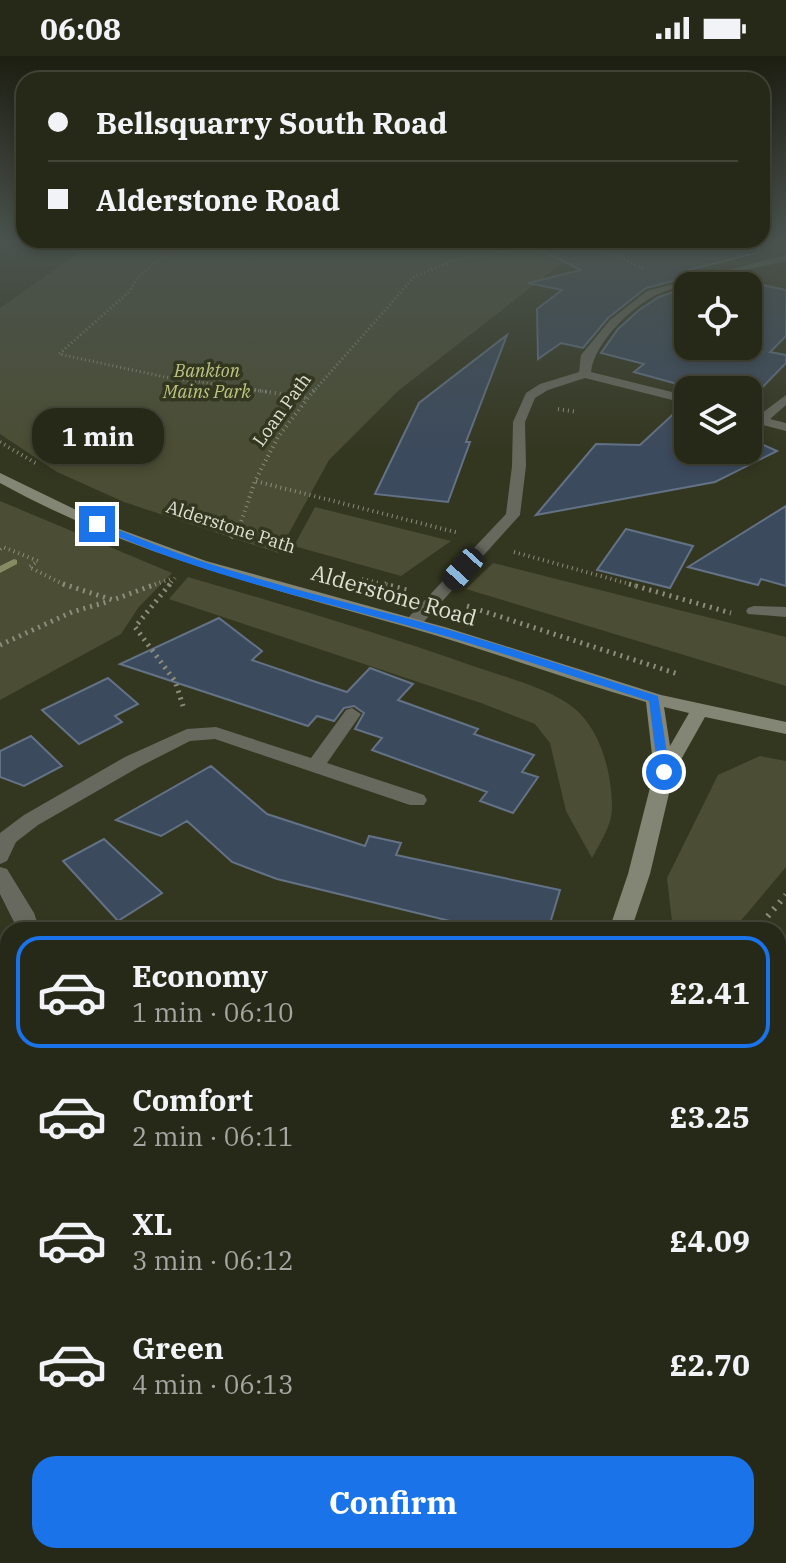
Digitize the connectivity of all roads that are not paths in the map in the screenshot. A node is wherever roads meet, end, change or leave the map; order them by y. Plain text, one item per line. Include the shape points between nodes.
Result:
1 (629, 310) edge
2 (585, 374) junction
3 (674, 396) edge
4 (786, 399) edge
5 (762, 413) edge
6 (762, 420) edge
7 (786, 427) edge
8 (0, 477) edge
9 (754, 611) dead end
10 (786, 612) edge
11 (413, 623) junction
12 (654, 698) junction
13 (700, 710) junction
14 (352, 714) dead end
15 (786, 728) edge
16 (315, 766) junction
17 (664, 772) junction
18 (417, 800) dead end
19 (0, 856) edge
20 (0, 875) edge
21 (27, 922) edge
22 (623, 922) edge

1 - 2 street via 587,355
2 - 3 street
2 - 11 street via 530,396 519,422 513,515
4 - 5 street
6 - 7 street
8 - 11 street, Alderstone Road via 148,548
9 - 10 street
11 - 12 street, Alderstone Road
12 - 13 street, Alderstone Road
12 - 17 street
13 - 15 street, Alderstone Road
13 - 17 street
14 - 16 street
16 - 18 street
16 - 19 street via 216,733 187,735 31,820 7,838
17 - 22 street
20 - 21 street

